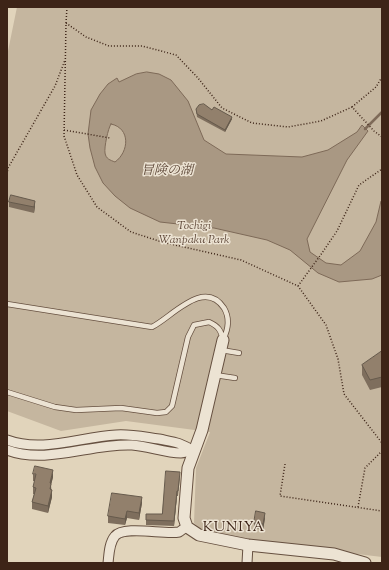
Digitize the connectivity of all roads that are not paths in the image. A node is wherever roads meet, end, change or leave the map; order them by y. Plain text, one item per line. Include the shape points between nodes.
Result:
1 (7, 304) edge
2 (222, 345) junction
3 (239, 353) dead end
4 (215, 375) junction
5 (235, 378) dead end
6 (7, 392) edge
7 (7, 440) edge
8 (7, 450) edge
9 (193, 451) junction
10 (186, 527) junction
11 (248, 545) junction
12 (108, 563) edge
13 (247, 563) edge
14 (365, 563) edge

1 - 2 lane via 152,327 160,324 189,301 205,297 220,303 227,314 226,334
2 - 3 lane
2 - 4 street
2 - 6 lane via 222,333 217,326 209,322 194,325 188,337 172,406 166,412 121,408 76,410 55,407
4 - 5 lane
4 - 9 street via 202,430
7 - 9 street via 38,445 133,435 182,443
8 - 9 street via 37,455 133,445 181,453
9 - 10 street via 188,468 184,518
10 - 11 street via 200,535
10 - 12 street via 179,532 120,532 111,542
11 - 13 street
11 - 14 street via 334,554

